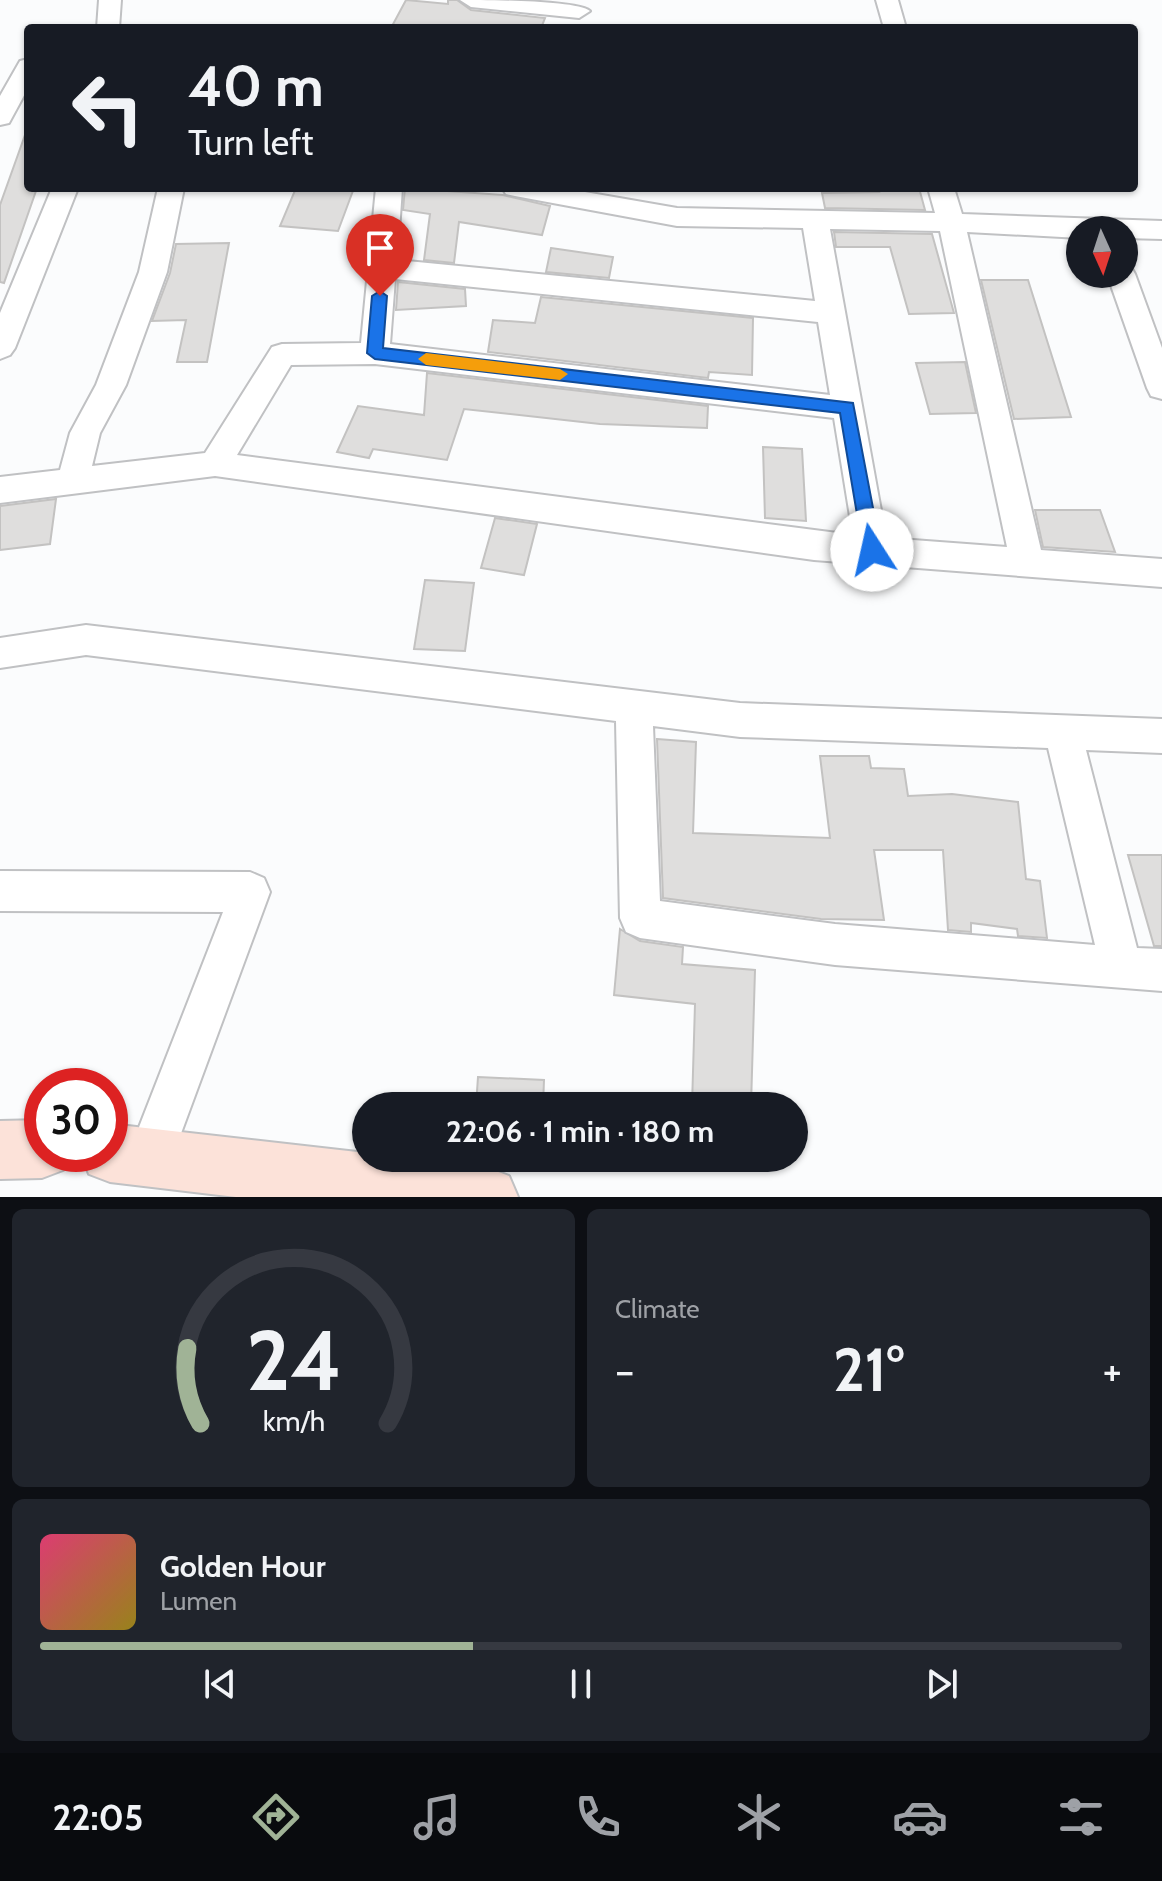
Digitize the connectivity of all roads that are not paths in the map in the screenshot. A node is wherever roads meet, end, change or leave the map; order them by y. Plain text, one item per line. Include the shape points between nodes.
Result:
1 (110, 0) edge
2 (473, 0) edge
3 (887, 0) edge
4 (578, 13) edge
5 (108, 24) edge
6 (894, 24) edge
7 (24, 66) edge
8 (0, 71) edge
9 (24, 73) edge
10 (0, 118) edge
11 (63, 192) edge
12 (170, 192) edge
13 (389, 192) edge
14 (536, 192) edge
15 (942, 192) edge
16 (815, 221) junction
17 (951, 222) junction
18 (1066, 227) edge
19 (1138, 230) edge
20 (1162, 230) edge
21 (382, 268) junction
22 (1126, 288) edge
23 (831, 313) junction
24 (0, 348) edge
25 (375, 353) junction
26 (1162, 388) edge
27 (847, 408) junction
28 (215, 464) junction
29 (73, 481) junction
30 (0, 490) edge
31 (872, 550) junction
32 (1027, 562) junction
33 (1162, 573) edge
34 (0, 653) edge
35 (634, 707) junction
36 (1063, 733) junction
37 (1162, 736) edge
38 (0, 891) edge
39 (1121, 967) junction
40 (1162, 970) edge
41 (24, 1149) edge
42 (0, 1150) edge
43 (130, 1156) edge
44 (488, 1197) edge

1 - 5 street
2 - 4 street
3 - 6 street
7 - 8 street
9 - 10 street
11 - 24 street
12 - 29 street via 153,272 111,385 85,433
13 - 21 street
14 - 16 street via 677,217
15 - 17 street
16 - 17 street
16 - 23 street
17 - 18 street
17 - 32 street
19 - 20 street
21 - 23 street
21 - 25 street
22 - 26 street
23 - 27 street
25 - 27 street
25 - 28 street via 282,355
27 - 31 street
28 - 29 street
28 - 31 street
29 - 30 street
31 - 32 street
32 - 33 street
34 - 35 street via 86,640
35 - 36 street via 740,720
35 - 39 street via 640,918 879,950
36 - 37 street
36 - 39 street
38 - 43 street via 250,892
39 - 40 street
41 - 42 street
43 - 44 street

